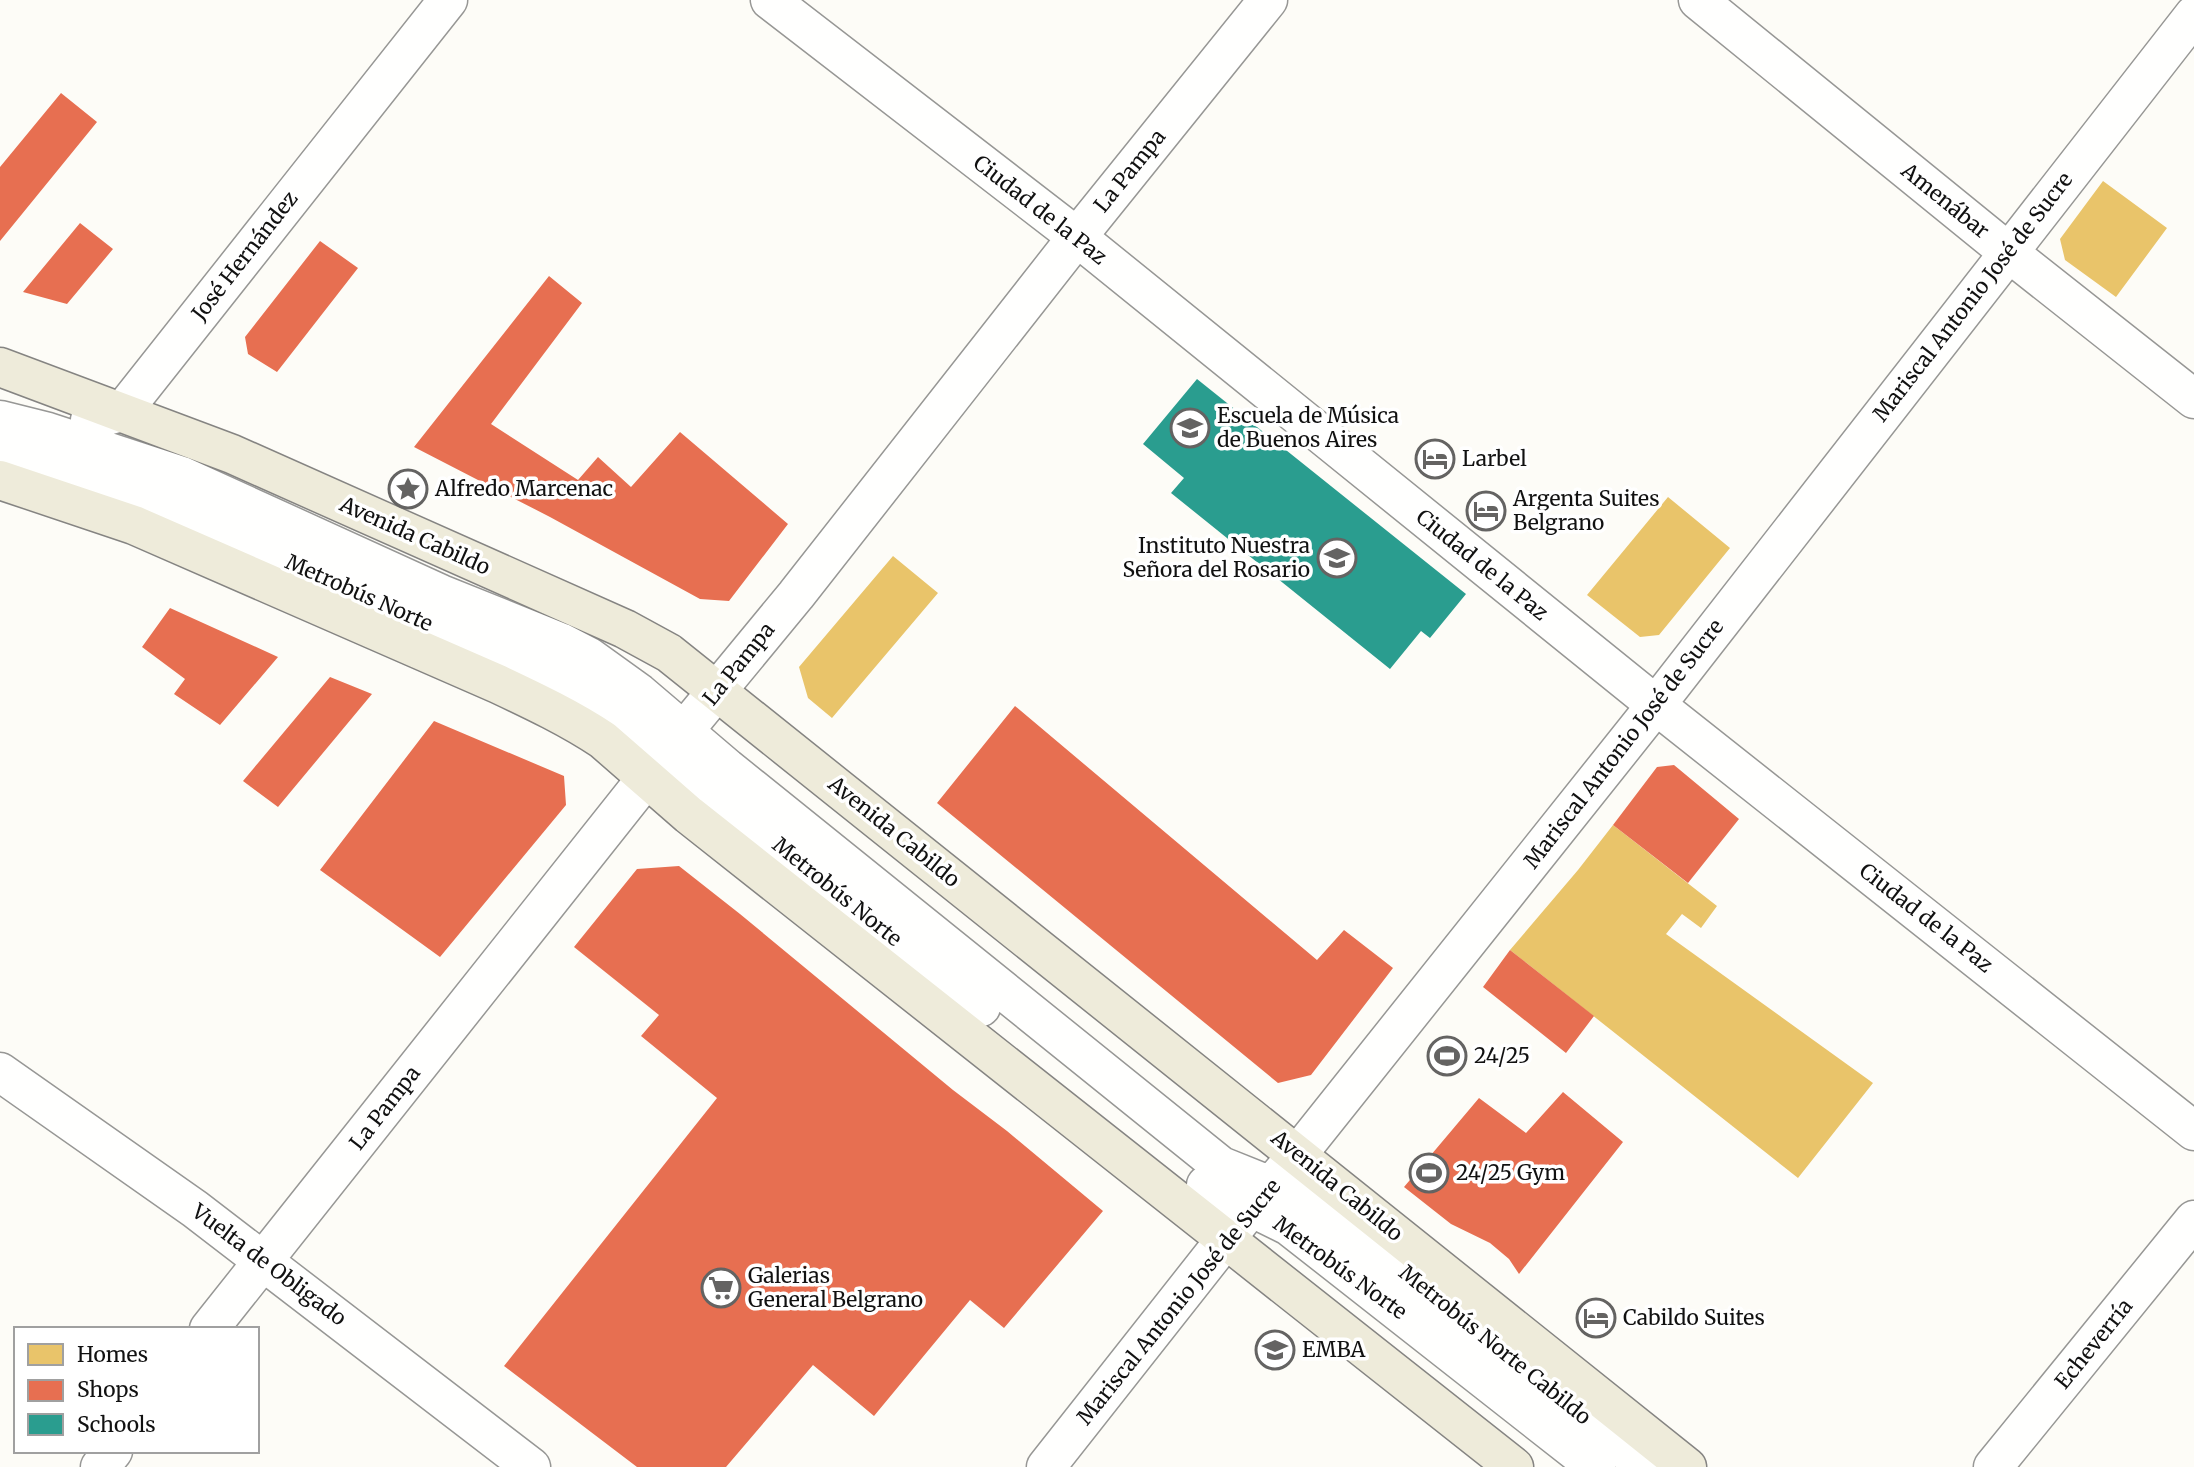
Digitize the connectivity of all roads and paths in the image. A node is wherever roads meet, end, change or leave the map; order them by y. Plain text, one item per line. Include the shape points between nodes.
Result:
1 (448, 0) edge
2 (770, 0) edge
3 (1268, 0) edge
4 (1698, 0) edge
5 (2194, 15) edge
6 (1077, 237) junction
7 (2008, 252) junction
8 (0, 367) edge
9 (2194, 399) edge
10 (122, 412) junction
11 (48, 432) junction
12 (0, 449) edge
13 (717, 690) junction
14 (1656, 705) junction
15 (665, 755) junction
16 (0, 1072) edge
17 (2194, 1131) edge
18 (1298, 1154) junction
19 (1261, 1197) junction
20 (2194, 1220) edge
21 (1226, 1241) junction
22 (264, 1260) junction
23 (211, 1327) edge
24 (111, 1453) edge
25 (100, 1467) edge
26 (531, 1467) edge
27 (1046, 1467) edge
28 (1514, 1467) edge
29 (1596, 1467) edge
30 (1646, 1467) edge
31 (1686, 1467) edge
32 (1993, 1467) edge

1 - 10 street, José Hernández
2 - 6 street, Ciudad de la Paz
3 - 6 street, La Pampa
4 - 7 street, Amenábar
5 - 7 street, Mariscal Antonio José de Sucre
6 - 13 street, La Pampa
6 - 14 street, Ciudad de la Paz
7 - 9 street, Amenábar
7 - 14 street, Mariscal Antonio José de Sucre
8 - 10 main road, Avenida Cabildo
10 - 11 street
10 - 13 main road, Avenida Cabildo via 232,454 625,629 669,653
11 - 12 street
11 - 15 street, Metrobús Norte via 182,476 589,657 639,693
12 - 15 main road via 134,525 498,684 588,731
13 - 15 street, La Pampa
13 - 18 main road, Avenida Cabildo
14 - 17 street, Ciudad de la Paz
14 - 18 street, Mariscal Antonio José de Sucre
15 - 19 street, Metrobús Norte
15 - 21 main road via 700,823
15 - 22 street, La Pampa
16 - 22 street, Vuelta de Obligado
18 - 19 street, Mariscal Antonio José de Sucre
18 - 31 main road, Avenida Cabildo
19 - 21 street, Mariscal Antonio José de Sucre
19 - 29 street, Metrobús Norte via 1289,1226
19 - 30 street, Metrobús Norte Cabildo via 1311,1197
20 - 32 street, Echeverría
21 - 27 street, Mariscal Antonio José de Sucre
21 - 28 main road
22 - 23 street, La Pampa
22 - 26 street, Vuelta de Obligado
24 - 25 street

